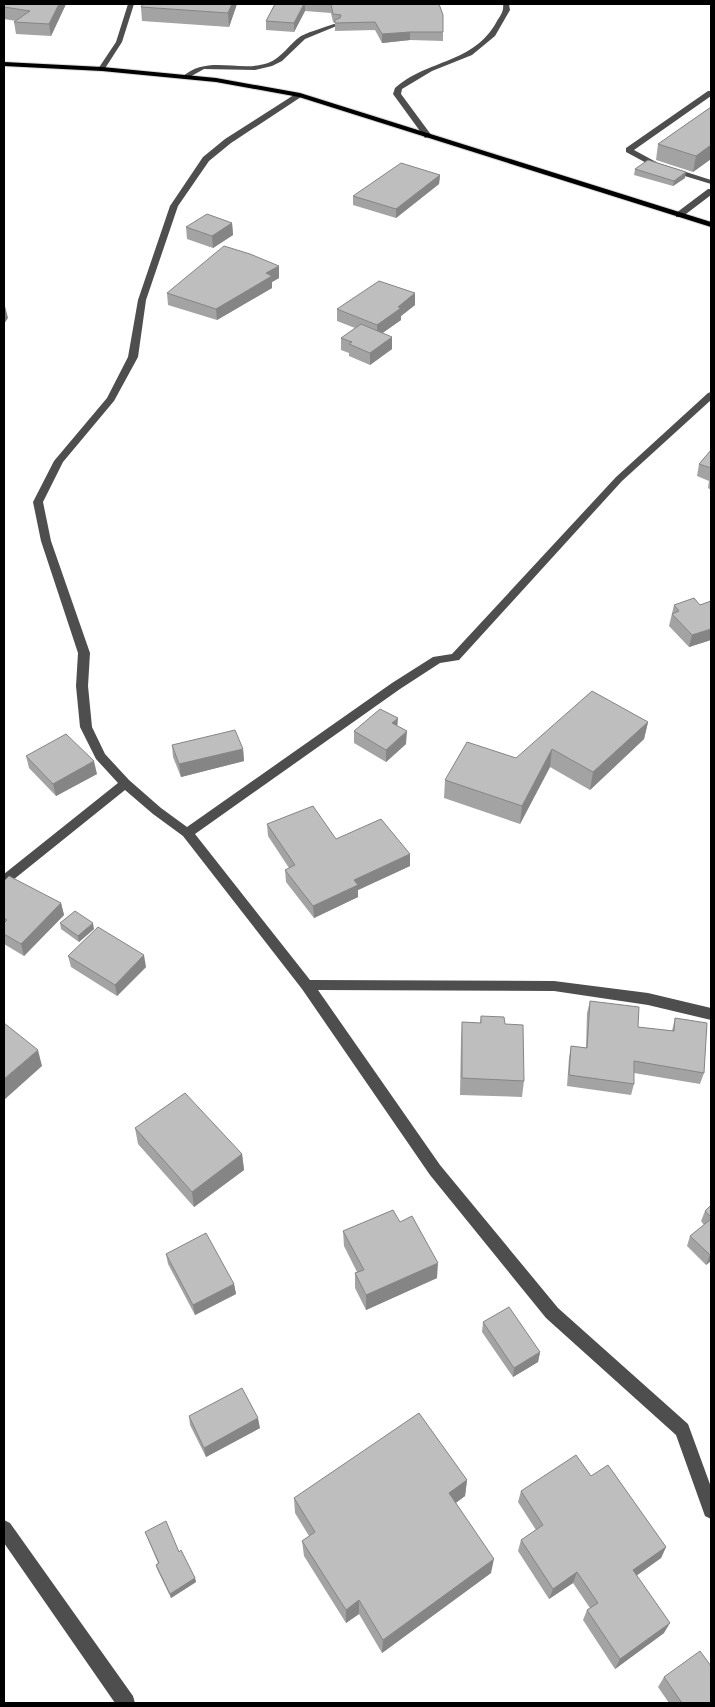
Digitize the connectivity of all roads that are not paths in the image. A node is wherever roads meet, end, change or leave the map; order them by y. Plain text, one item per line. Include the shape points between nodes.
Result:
1 (131, 4) edge
2 (506, 4) edge
3 (336, 25) edge
4 (4, 64) edge
5 (102, 69) junction
6 (186, 77) junction
7 (711, 93) edge
8 (300, 96) junction
9 (428, 136) junction
10 (711, 182) edge
11 (711, 191) edge
12 (679, 215) junction
13 (711, 225) edge
14 (711, 396) edge
15 (126, 783) junction
16 (188, 833) junction
17 (4, 881) edge
18 (307, 985) junction
19 (711, 1014) edge
20 (711, 1510) edge
21 (4, 1529) edge
22 (126, 1703) edge

1 - 5 street via 119,42
2 - 9 street via 507,10 493,35 470,54 430,70 399,88 401,101
3 - 6 street via 303,38 270,65 256,68 203,67
4 - 5 main road
5 - 6 main road
6 - 8 main road
7 - 10 street via 629,150 646,161
8 - 9 main road
8 - 15 street via 228,141 206,159 174,206 142,300 133,357 111,398 59,461 38,502 46,541 84,652 82,686 86,727 100,756
9 - 12 main road
11 - 12 street
12 - 13 main road
14 - 16 street via 619,479 455,657 437,660 396,686
15 - 16 street
15 - 17 street
16 - 18 street
18 - 19 street via 554,986 648,999
18 - 20 street via 435,1170 552,1313 682,1430
21 - 22 street

